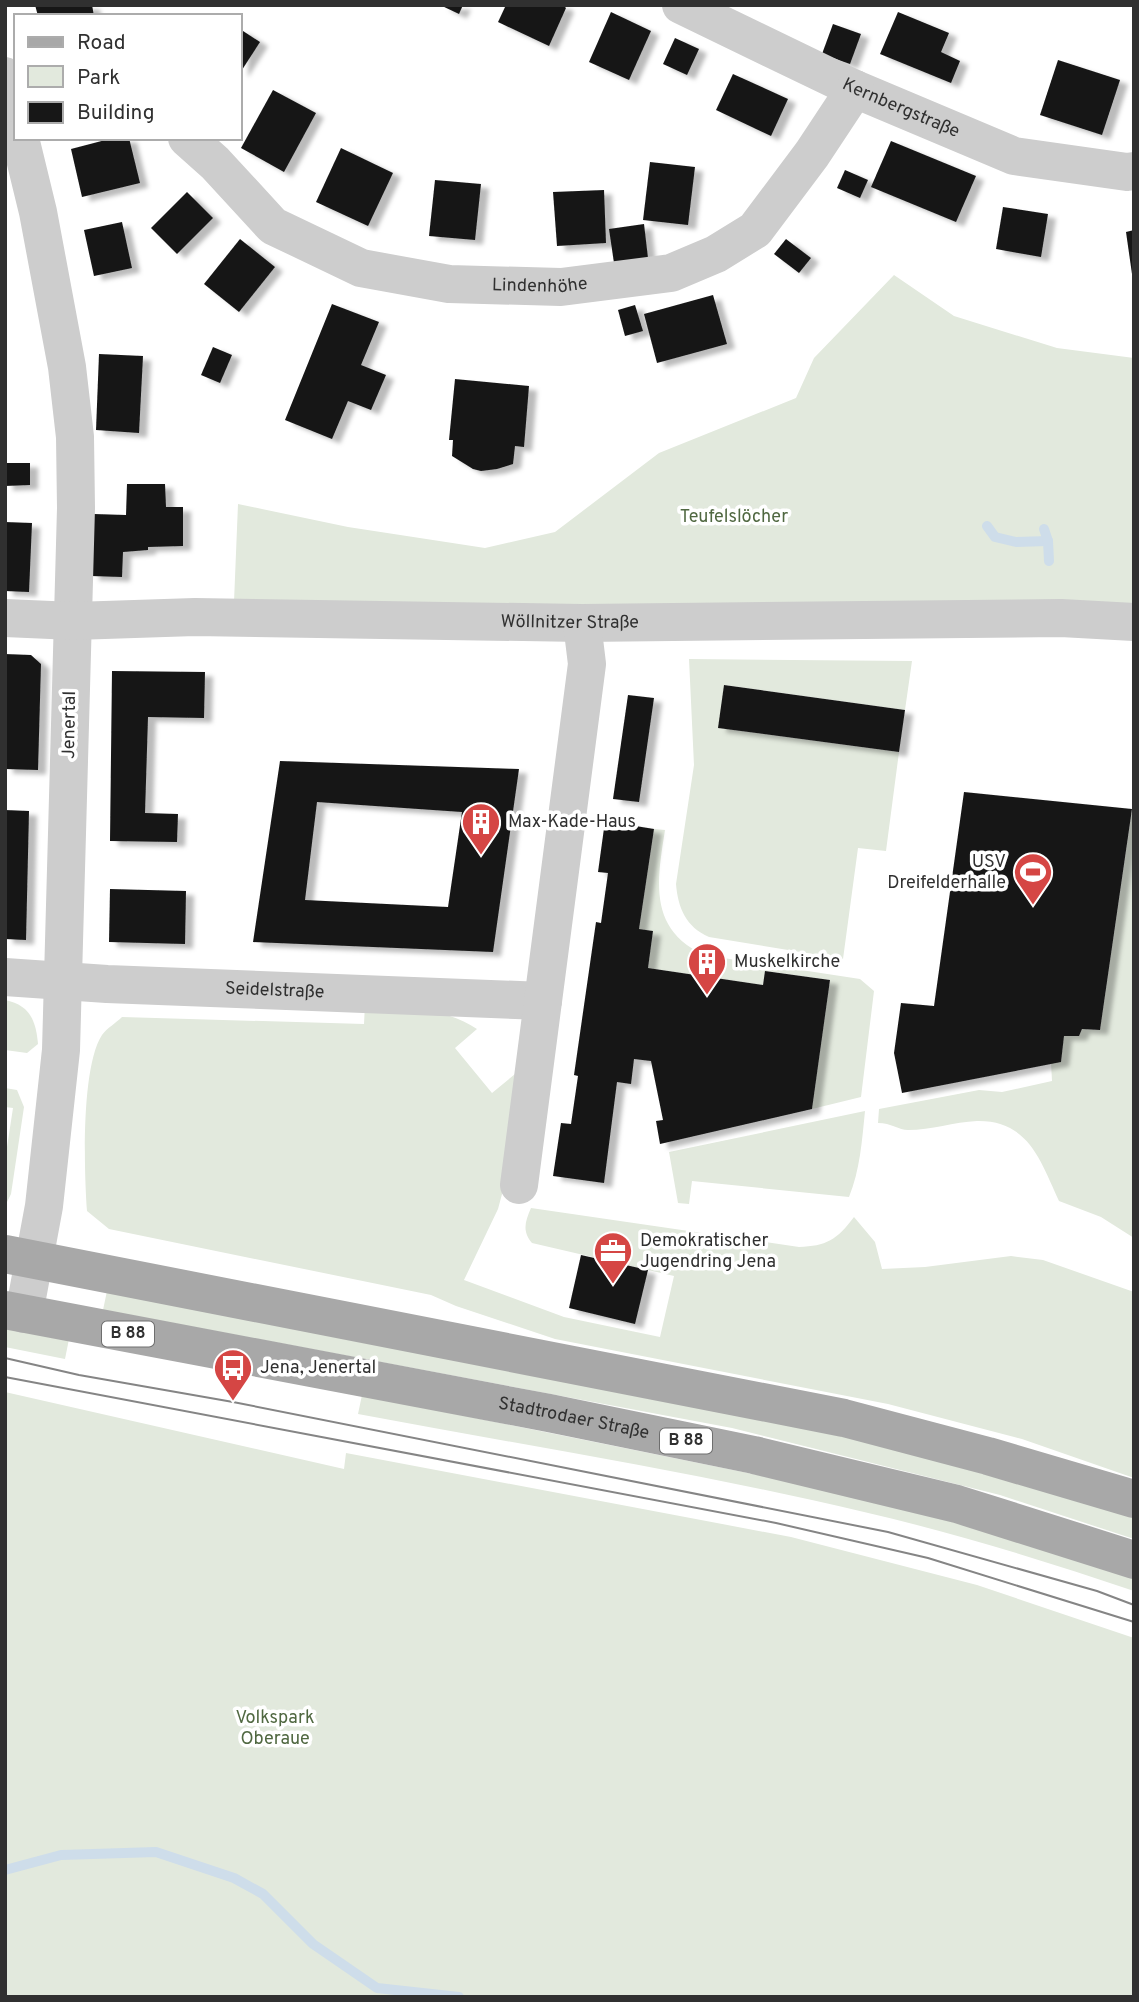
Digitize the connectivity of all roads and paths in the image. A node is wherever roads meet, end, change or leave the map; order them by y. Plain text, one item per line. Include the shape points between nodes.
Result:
1 (681, 5) edge
2 (5, 76) edge
3 (855, 89) junction
4 (14, 111) edge
5 (20, 140) edge
6 (189, 140) edge
7 (1134, 171) edge
8 (5, 618) edge
9 (72, 621) junction
10 (1134, 622) edge
11 (582, 623) junction
12 (5, 977) edge
13 (64, 982) junction
14 (543, 1001) junction
15 (519, 1185) dead end
16 (20, 1257) edge
17 (15, 1312) edge
18 (1134, 1499) edge
19 (1134, 1560) edge

1 - 3 street, Kernbergstraße
2 - 4 street
3 - 6 street, Lindenhöhe via 755,230 716,254 671,273 561,287 449,285 361,268 273,226
3 - 7 street, Kernbergstraße via 1014,156
5 - 9 street, Jenertal via 67,367 75,437
8 - 9 street, Wöllnitzer Straße
9 - 11 street, Wöllnitzer Straße via 195,617
9 - 13 street, Jenertal
10 - 11 street, Wöllnitzer Straße via 1061,618
11 - 14 street via 587,664
12 - 13 street, Seidelstraße
13 - 14 street, Seidelstraße
13 - 16 street, Jenertal via 44,1206
14 - 15 street
16 - 17 street, Jenertal
16 - 18 main road via 844,1418
17 - 19 main road, Stadtrodaer Straße / B 88 via 754,1455 957,1504

